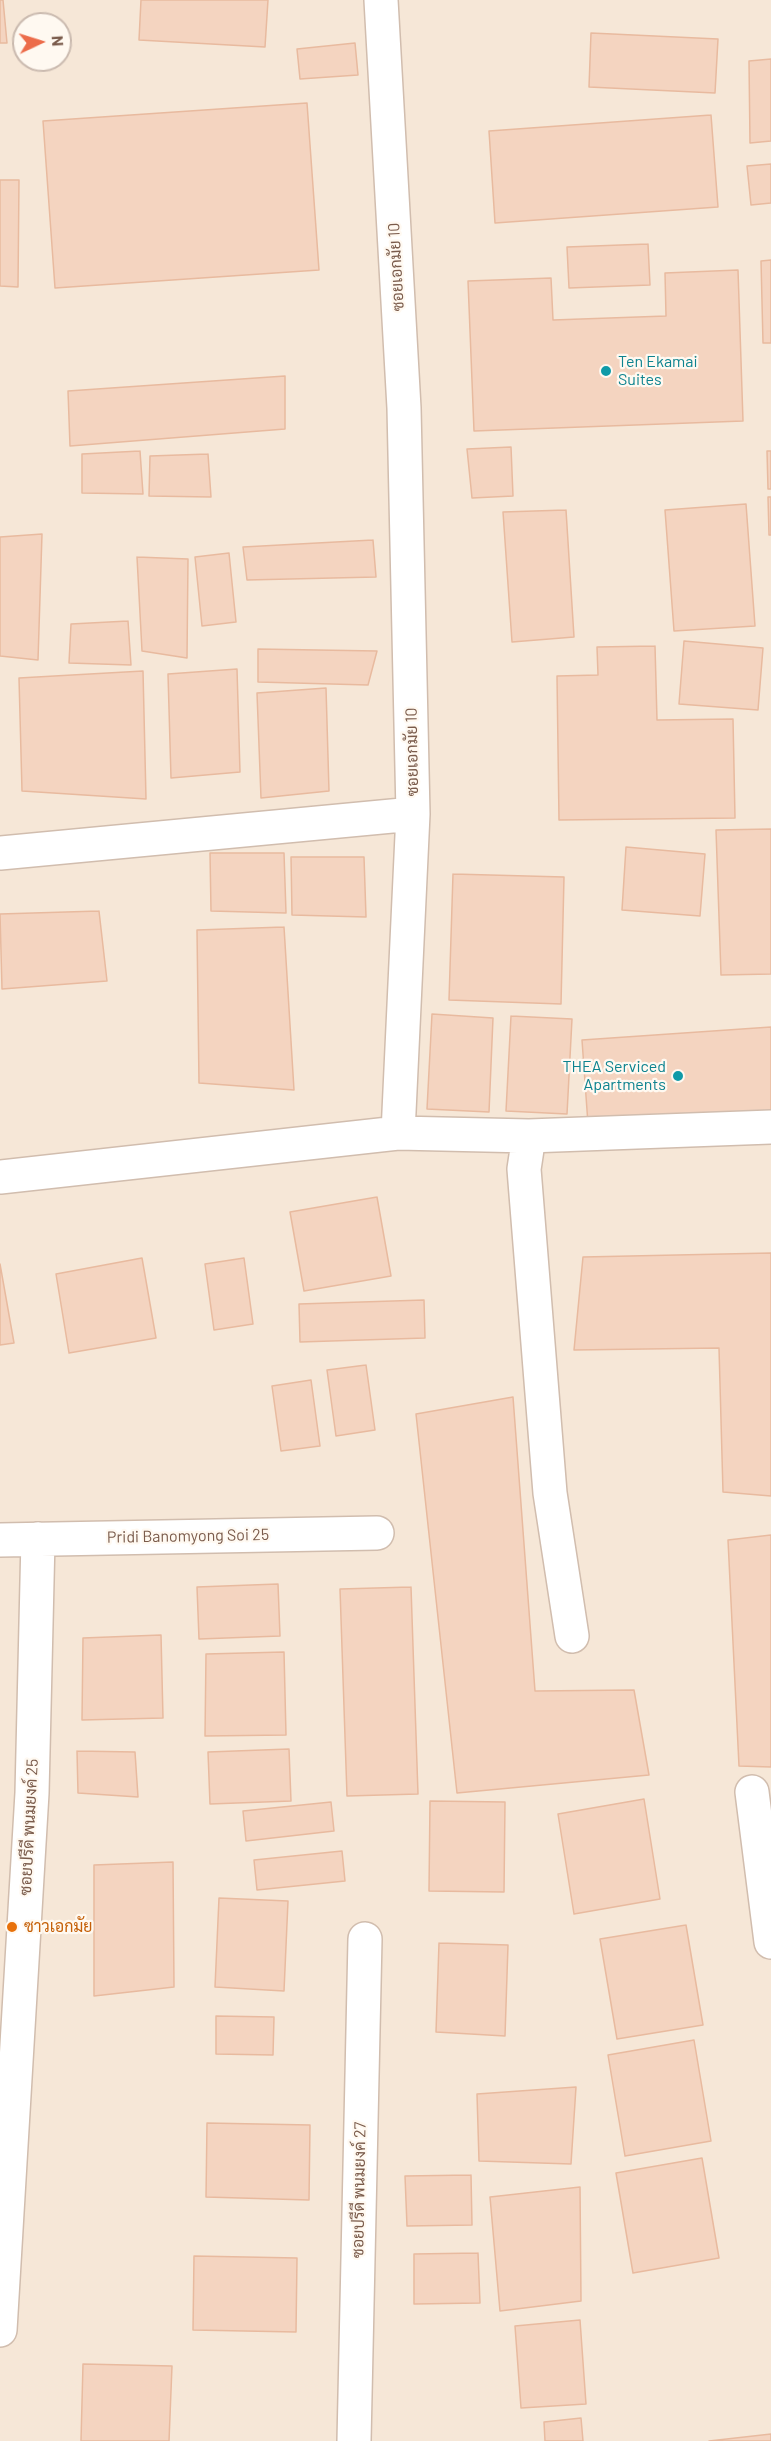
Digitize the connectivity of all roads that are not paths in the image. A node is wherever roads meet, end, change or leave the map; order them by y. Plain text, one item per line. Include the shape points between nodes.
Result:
1 (381, 0) edge
2 (413, 814) junction
3 (0, 853) edge
4 (771, 1127) edge
5 (398, 1132) junction
6 (529, 1136) junction
7 (0, 1177) edge
8 (377, 1533) dead end
9 (38, 1539) junction
10 (0, 1540) edge
11 (572, 1636) dead end
12 (753, 1792) dead end
13 (365, 1939) dead end
14 (771, 1942) edge
15 (0, 2330) edge
16 (354, 2441) edge

1 - 2 street, ซอยเอกมัย 10 via 404,408
2 - 3 street
2 - 5 street, ซอยเอกมัย 10
4 - 6 street
5 - 6 street
5 - 7 street
6 - 11 street via 524,1169 550,1493
8 - 9 street, Pridi Banomyong Soi 25
9 - 10 street, Pridi Banomyong Soi 25
9 - 15 street, ซอยปรีดี พนมยงค์ 25 via 32,1793
12 - 14 street
13 - 16 street, ซอยปรีดี พนมยงค์ 27

